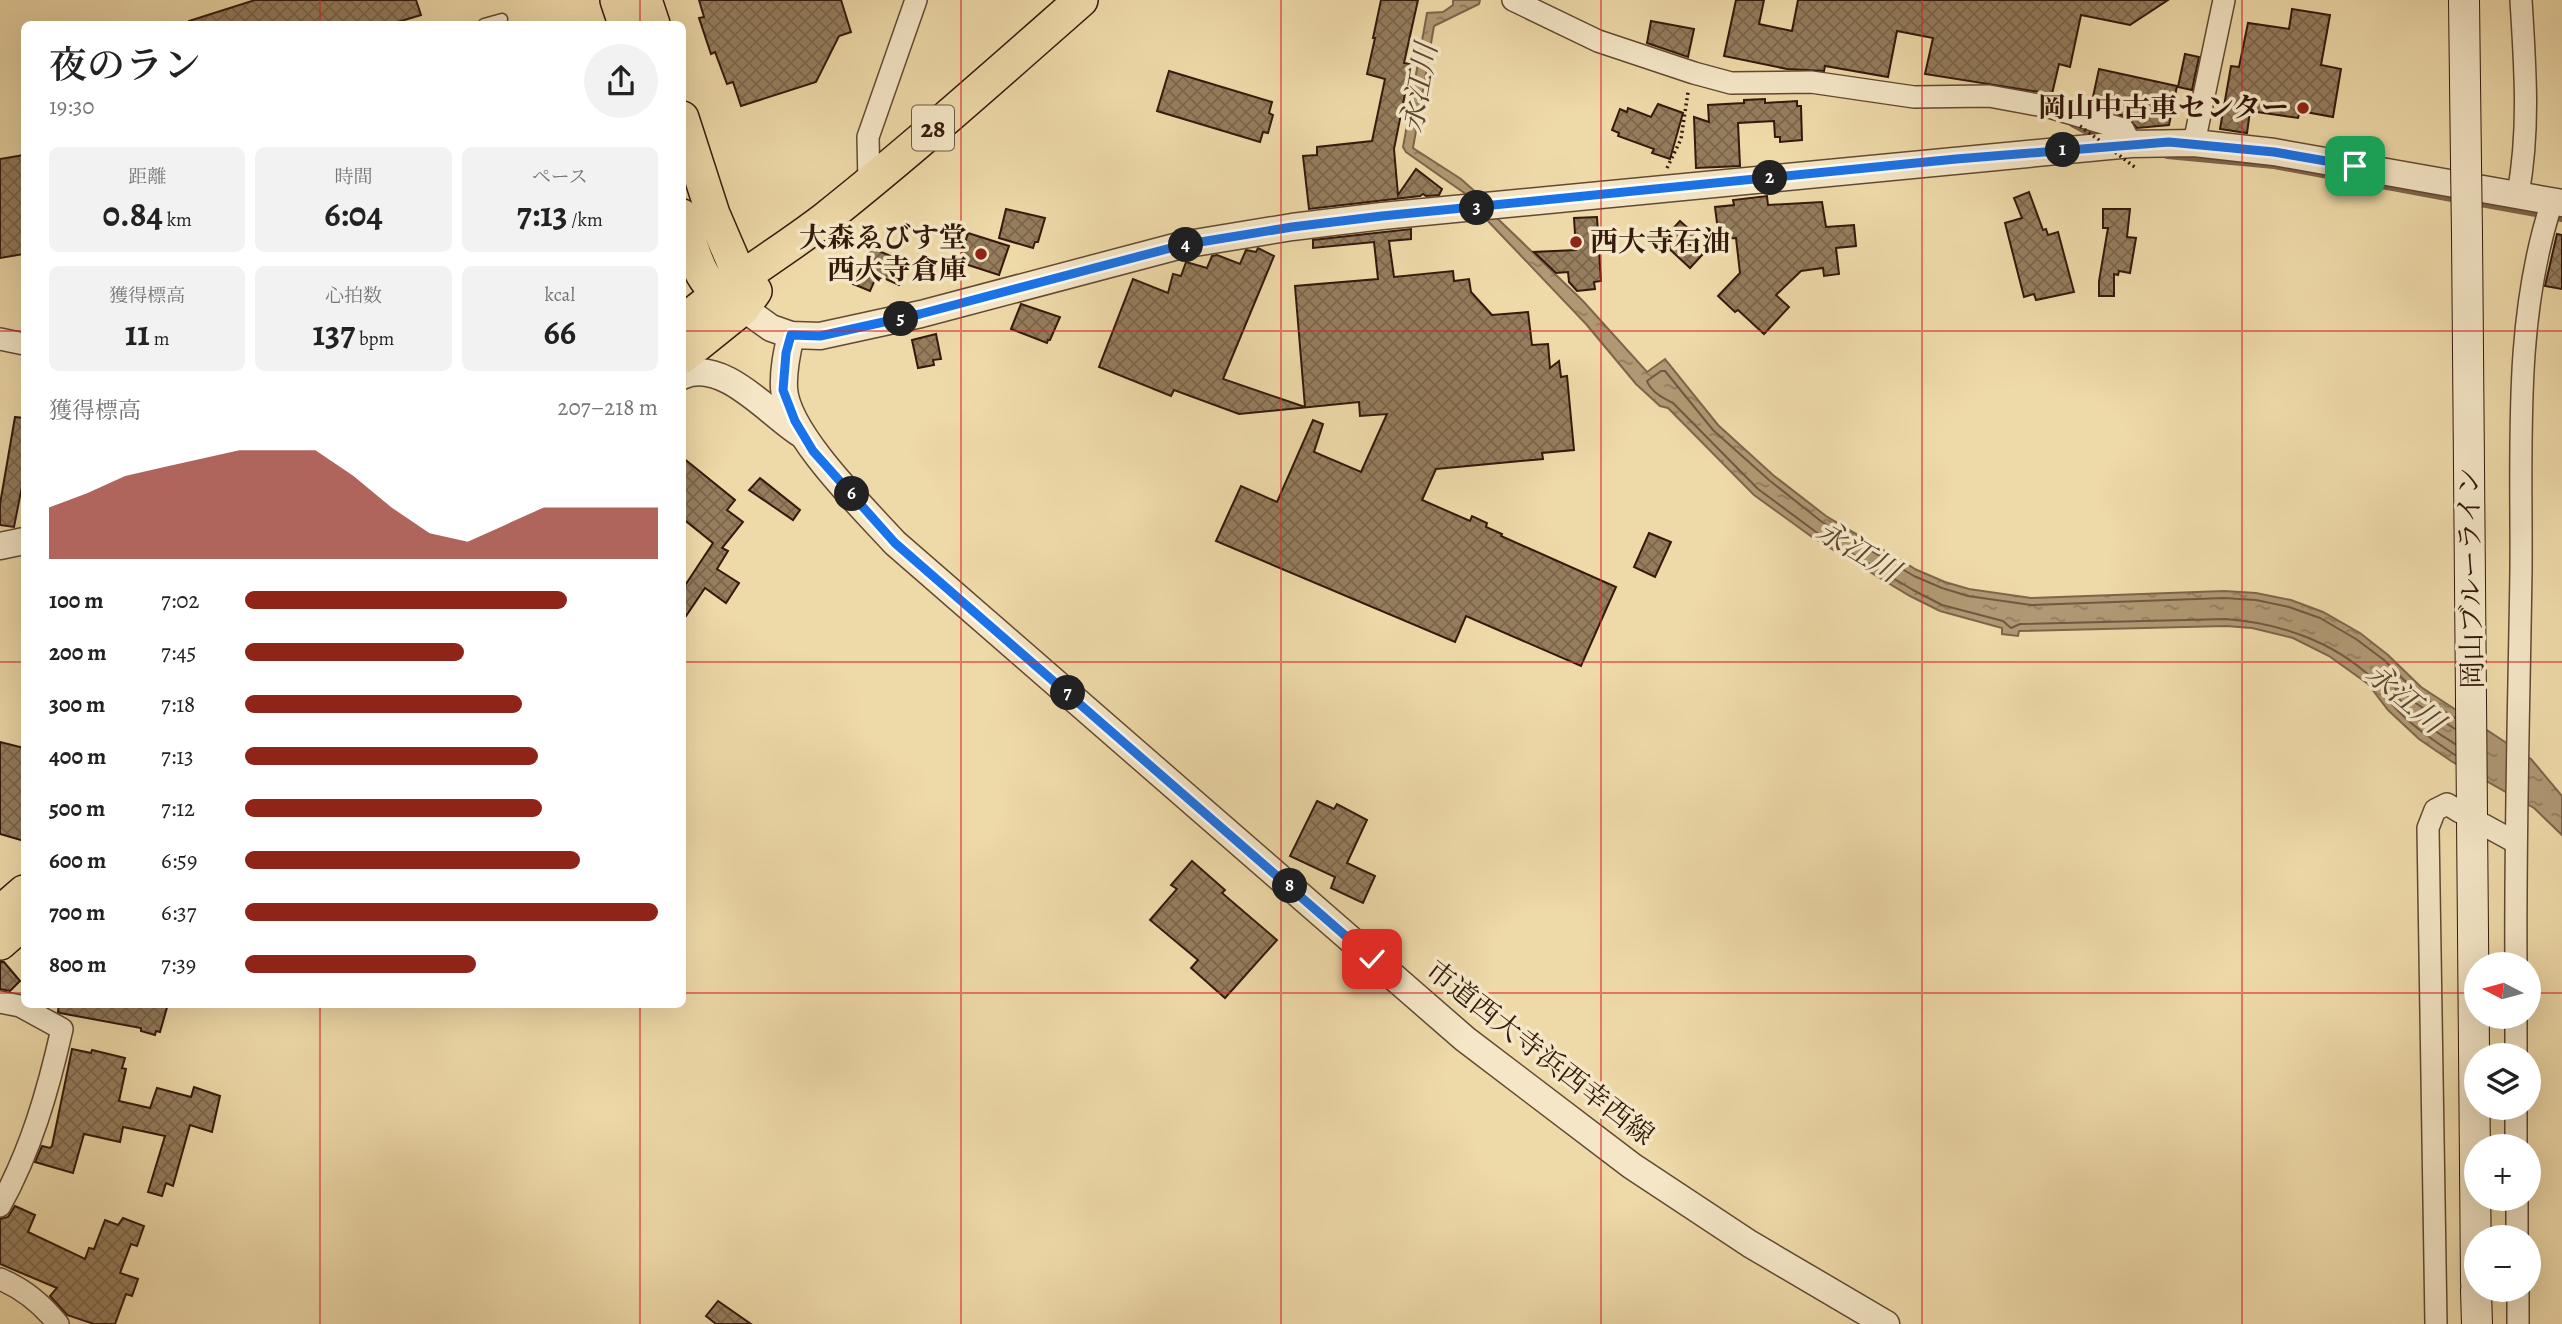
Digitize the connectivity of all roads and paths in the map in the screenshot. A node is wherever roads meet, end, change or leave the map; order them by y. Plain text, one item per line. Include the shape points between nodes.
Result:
1 (617, 0) edge
2 (645, 0) edge
3 (916, 0) edge
4 (1081, 0) edge
5 (1513, 0) edge
6 (2224, 0) edge
7 (2464, 0) edge
8 (2521, 0) edge
9 (502, 19) dead end
10 (495, 21) edge
11 (624, 21) edge
12 (652, 21) edge
13 (1689, 88) dead end
14 (2080, 126) dead end
15 (686, 130) edge
16 (2194, 143) junction
17 (2125, 150) junction
18 (869, 184) junction
19 (1656, 190) junction
20 (2518, 194) junction
21 (2557, 202) edge
22 (686, 229) edge
23 (715, 304) edge
24 (791, 335) junction
25 (0, 339) edge
26 (21, 343) edge
27 (686, 351) edge
28 (686, 374) edge
29 (803, 435) junction
30 (21, 542) edge
31 (0, 547) edge
32 (2472, 813) junction
33 (2516, 836) junction
34 (21, 895) edge
35 (0, 913) edge
36 (21, 925) edge
37 (0, 943) edge
38 (2516, 952) edge
39 (28, 1008) edge
40 (0, 1206) edge
41 (2476, 1225) edge
42 (0, 1279) edge
43 (2476, 1302) edge
44 (2518, 1302) edge
45 (58, 1324) edge
46 (1886, 1324) edge
47 (2436, 1324) edge
48 (2477, 1324) edge
49 (2518, 1324) edge

1 - 11 main road
2 - 12 main road
3 - 18 street via 868,136
4 - 18 main road, 28
5 - 17 street via 1598,41 1731,83 1811,82 1914,97 1989,96 2049,107 2123,129
6 - 16 street
7 - 32 main road, 岡山ブルーライン, bridge
8 - 20 street via 2527,87 2525,155
9 - 10 lane
13 - 19 path via 1681,139
14 - 17 path, bridge
15 - 23 main road via 713,214
16 - 17 street
16 - 20 street via 2274,152
17 - 19 street
18 - 23 main road, 28
19 - 24 street via 1326,223 1182,245 920,314 820,336
20 - 21 street
21 - 33 street via 2545,222 2526,317
22 - 23 main road
23 - 24 street
23 - 27 main road, 28
24 - 29 street, 市道西大寺浜西幸西線 via 783,390
25 - 26 street
28 - 29 street via 720,376
29 - 46 street, 市道西大寺浜西幸西線 via 895,543 1465,1039 1632,1166 1750,1244
30 - 31 street
32 - 33 street
32 - 41 main road, 岡山ブルーライン
32 - 47 street via 2447,804 2435,810 2428,828
33 - 38 street
34 - 35 main road
36 - 37 main road
39 - 40 street via 62,1028 34,1132
42 - 45 street via 42,1305
43 - 48 main road
44 - 49 street

